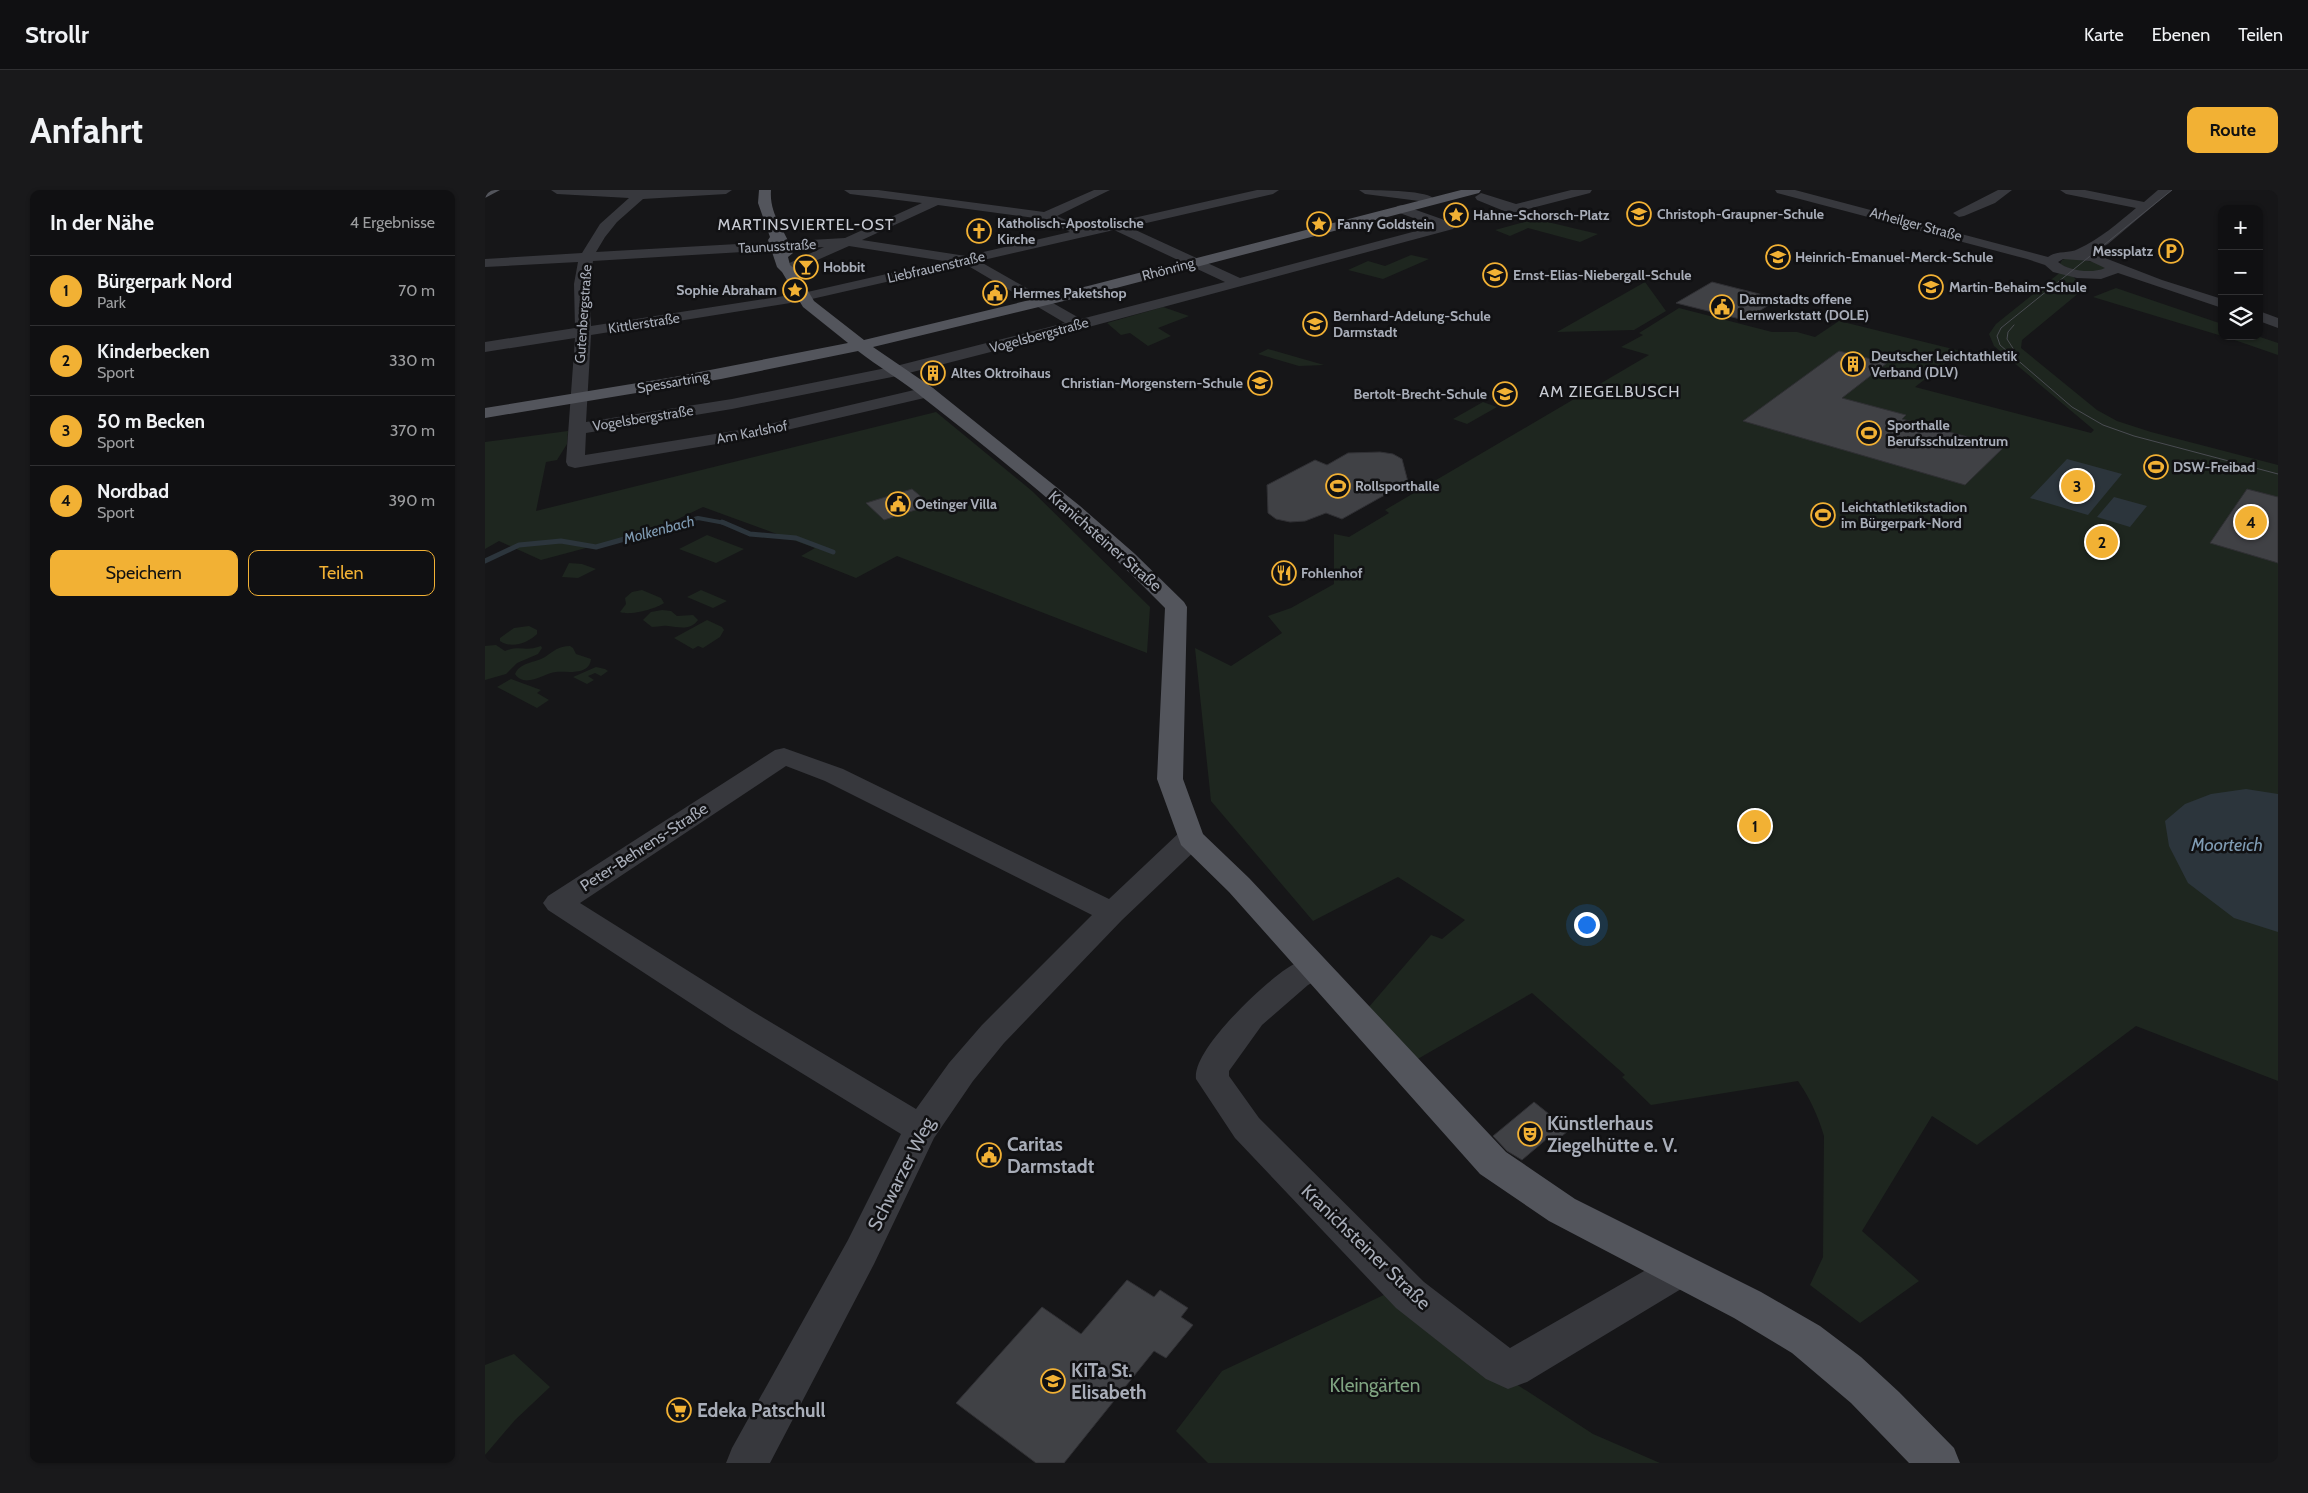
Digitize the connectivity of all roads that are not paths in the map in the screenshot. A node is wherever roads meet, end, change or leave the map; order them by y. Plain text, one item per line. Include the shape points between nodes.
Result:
1 (494, 190) edge
2 (557, 190) edge
3 (726, 190) edge
4 (765, 190) edge
5 (857, 190) edge
6 (961, 190) edge
7 (1104, 190) edge
8 (1273, 190) edge
9 (1365, 190) edge
10 (1464, 190) edge
11 (1586, 190) edge
12 (1781, 190) edge
13 (1809, 190) edge
14 (2006, 190) edge
15 (2066, 190) edge
16 (644, 192) edge
17 (1452, 192) edge
18 (2171, 193) edge
19 (485, 194) edge
20 (1478, 194) edge
21 (1417, 196) junction
22 (1435, 200) junction
23 (936, 202) junction
24 (2147, 206) junction
25 (1402, 209) junction
26 (1959, 213) dead end
27 (1046, 216) junction
28 (1116, 226) junction
29 (1083, 233) junction
30 (847, 242) junction
31 (779, 243) junction
32 (2078, 255) junction
33 (587, 257) junction
34 (2055, 259) junction
35 (967, 260) junction
36 (485, 263) edge
37 (1193, 263) junction
38 (2110, 268) junction
39 (788, 269) junction
40 (1239, 283) junction
41 (803, 297) junction
42 (1041, 302) junction
43 (2218, 303) edge
44 (2263, 317) edge
45 (2278, 322) edge
46 (1080, 325) junction
47 (583, 333) junction
48 (914, 333) junction
49 (860, 346) junction
50 (485, 347) edge
51 (890, 366) junction
52 (927, 392) junction
53 (578, 399) junction
54 (485, 413) edge
55 (576, 429) junction
56 (575, 462) joint
57 (1191, 838) junction
58 (1112, 913) junction
59 (1314, 968) junction
60 (921, 1129) junction
61 (1678, 1271) junction
62 (747, 1463) edge
63 (1939, 1463) edge

1 - 19 main road
2 - 16 street
3 - 16 street
4 - 31 main road, Kranichsteiner Straße via 764,204
5 - 23 street
6 - 23 street
7 - 27 street
8 - 28 street, Liebfrauenstraße
9 - 21 street
10 - 17 main road
11 - 20 street via 1518,208 1510,208
12 - 34 street, Arheilger Straße
13 - 34 street, Arheilger Straße via 1973,231
14 - 26 street
15 - 24 street
16 - 33 street, Gutenbergstraße via 617,211
17 - 21 street
18 - 24 street
18 - 38 street via 2113,247 2109,256
20 - 22 main road, Rhönring
21 - 22 street
22 - 25 main road, Rhönring
23 - 27 street
23 - 30 street
24 - 32 street via 2103,241
25 - 37 main road, Rhönring
25 - 40 street, Vogelsbergstraße via 1448,226
27 - 29 street
28 - 29 street, Liebfrauenstraße
28 - 37 street
29 - 35 street, Liebfrauenstraße
30 - 31 street, Taunusstraße
30 - 35 street, Taunusstraße
30 - 39 street
31 - 33 street, Taunusstraße
31 - 39 main road, Kranichsteiner Straße via 784,267
32 - 34 street, Arheilger Straße
32 - 38 street, Arheilger Straße via 2096,258
33 - 36 street, Taunusstraße
33 - 47 street, Gutenbergstraße via 583,272
34 - 38 street, Arheilger Straße via 2058,268 2070,272 2093,275
35 - 41 street, Liebfrauenstraße
35 - 42 street, Taunusstraße
37 - 40 street
37 - 42 main road, Rhönring
38 - 43 street, Arheilger Straße
39 - 41 main road, Kranichsteiner Straße
40 - 46 street, Vogelsbergstraße
41 - 47 street, Kittlerstraße
41 - 49 main road, Kranichsteiner Straße
42 - 46 street, Taunusstraße
42 - 48 main road, Rhönring
44 - 45 street
46 - 51 street, Vogelsbergstraße
47 - 50 street, Kittlerstraße
47 - 53 street, Gutenbergstraße
48 - 49 main road, Rhönring
48 - 51 main road via 894,347
49 - 51 main road, Kranichsteiner Straße
49 - 53 main road, Spessartring
51 - 52 main road, Kranichsteiner Straße
51 - 55 street, Vogelsbergstraße via 733,404
52 - 56 street, Am Karlshof via 752,433
52 - 57 main road, Kranichsteiner Straße via 1108,540 1176,607 1170,779
53 - 54 main road, Spessartring
53 - 55 street, Gutenbergstraße
55 - 56 street, Gutenbergstraße
57 - 58 street, Schwarzer Weg
57 - 59 main road, Kranichsteiner Straße via 1239,885
58 - 60 street, Schwarzer Weg via 993,1034 961,1072
58 - 60 street, Peter-Behrens-Straße via 834,774 784,756 558,903 741,1020
59 - 61 main road, Kranichsteiner Straße via 1493,1163 1543,1200
59 - 61 street, Kranichsteiner Straße via 1297,977 1251,1016 1215,1065 1211,1072 1213,1080 1247,1128 1410,1295 1500,1365 1513,1368
60 - 62 street, Schwarzer Weg via 861,1252
61 - 63 main road, Kranichsteiner Straße via 1784,1325 1826,1353 1869,1391

